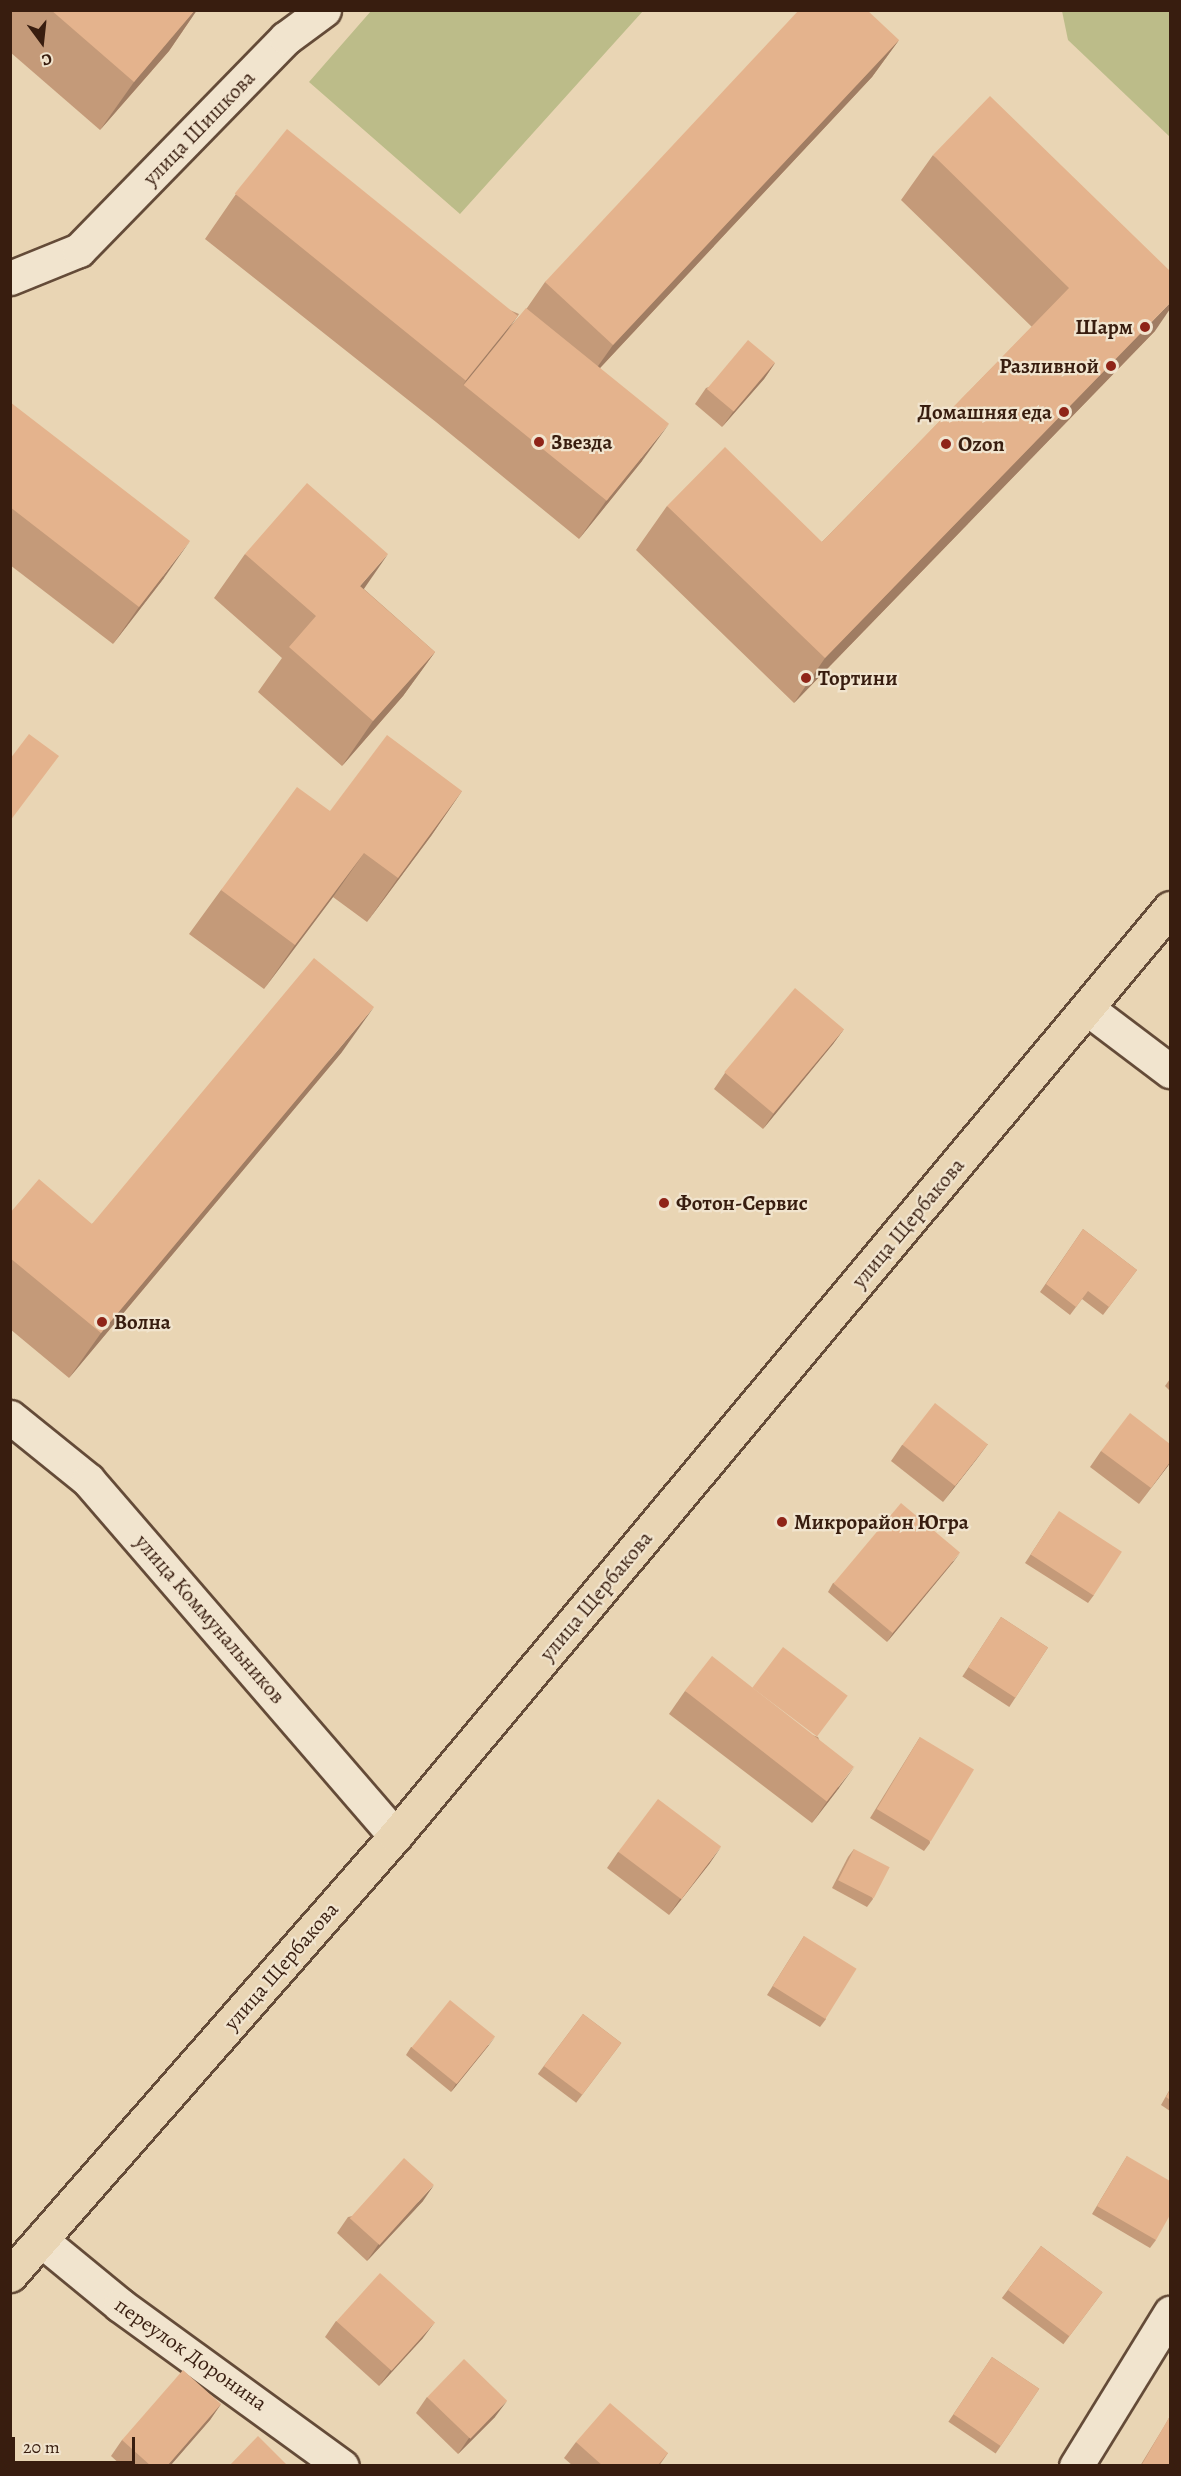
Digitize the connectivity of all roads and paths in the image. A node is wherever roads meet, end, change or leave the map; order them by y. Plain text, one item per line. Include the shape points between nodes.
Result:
1 (324, 10) edge
2 (10, 278) edge
3 (1170, 908) edge
4 (1088, 1009) junction
5 (1170, 1071) edge
6 (10, 1417) edge
7 (395, 1836) junction
8 (41, 2240) junction
9 (10, 2275) edge
10 (1170, 2313) edge
11 (342, 2466) edge
12 (1076, 2466) edge

1 - 2 street, улица Шишкова via 286,38 79,250
3 - 4 main road, улица Щербакова
4 - 5 street
4 - 7 main road, улица Щербакова
6 - 7 street, улица Коммунальников via 88,1480
7 - 8 main road, улица Щербакова
8 - 9 main road, улица Щербакова
8 - 11 street, переулок Доронина via 120,2305
10 - 12 street

